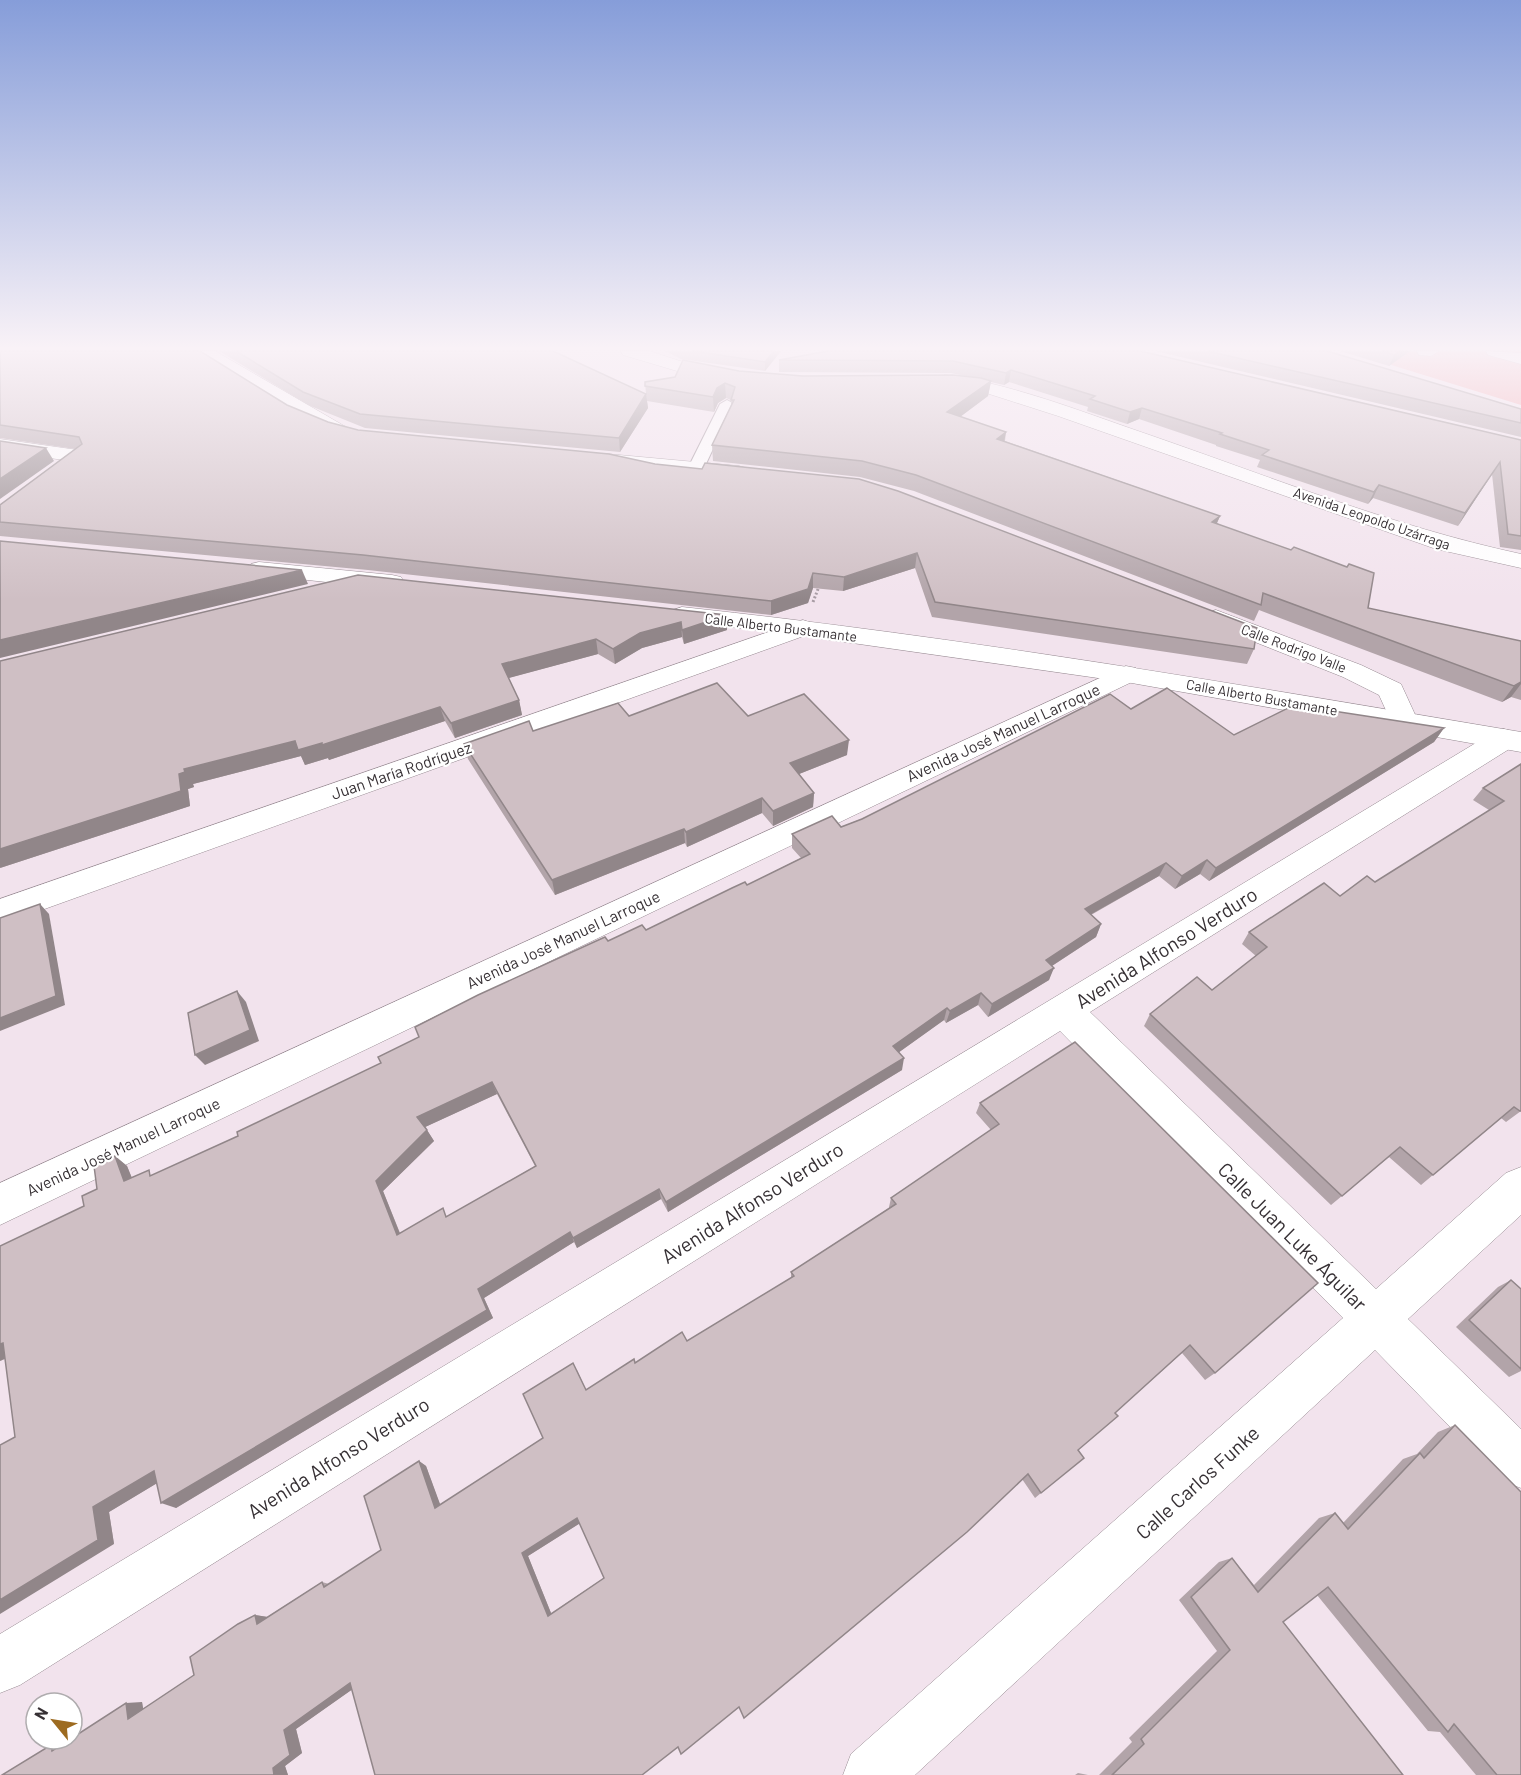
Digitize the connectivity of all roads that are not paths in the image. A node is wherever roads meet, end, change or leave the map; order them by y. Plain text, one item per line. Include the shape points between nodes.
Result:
1 (353, 434) edge
2 (713, 434) edge
3 (1128, 434) edge
4 (363, 436) edge
5 (0, 445) edge
6 (589, 458) edge
7 (696, 468) junction
8 (755, 474) edge
9 (52, 475) edge
10 (1521, 561) edge
11 (238, 567) edge
12 (368, 579) junction
13 (415, 585) edge
14 (299, 596) edge
15 (1196, 610) edge
16 (662, 612) edge
17 (803, 628) junction
18 (1126, 674) junction
19 (1404, 721) junction
20 (1512, 741) edge
21 (0, 912) edge
22 (1063, 1010) junction
23 (1521, 1187) edge
24 (0, 1204) edge
25 (1377, 1320) junction
26 (1521, 1464) edge
27 (0, 1665) edge
28 (872, 1775) edge

1 - 4 street
2 - 7 lane
3 - 10 street, Avenida Leopoldo Uzárraga via 1444,543
5 - 9 street via 78,456
6 - 7 street
7 - 8 street
11 - 12 street
12 - 13 street
12 - 14 street
15 - 19 street, Calle Rodrigo Valle via 1391,690
16 - 17 street, Calle Alberto Bustamante
17 - 18 street, Calle Alberto Bustamante
17 - 21 street, Juan María Rodríguez
18 - 19 street, Calle Alberto Bustamante
18 - 24 street, Avenida José Manuel Larroque
19 - 20 street, Calle Alberto Bustamante
20 - 22 street, Avenida Alfonso Verduro
22 - 25 street, Calle Juan Luke Águilar
22 - 27 street, Avenida Alfonso Verduro
23 - 25 street, Calle Carlos Funke
25 - 26 street, Calle Juan Luke Águilar
25 - 28 street, Calle Carlos Funke

